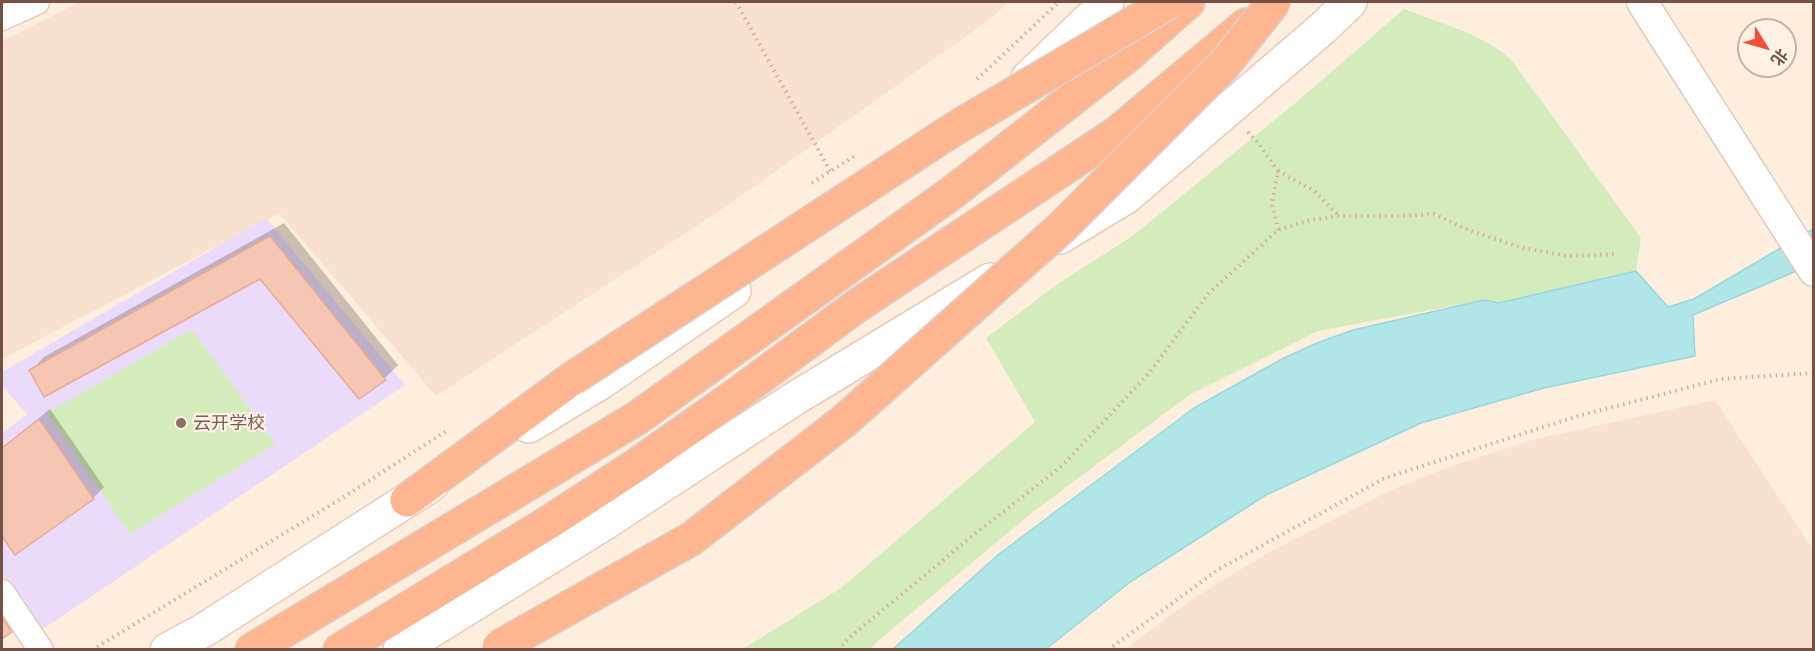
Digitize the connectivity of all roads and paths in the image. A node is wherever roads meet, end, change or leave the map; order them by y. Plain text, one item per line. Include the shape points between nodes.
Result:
1 (37, 2) edge
2 (736, 2) edge
3 (1107, 2) edge
4 (1169, 2) edge
5 (1188, 2) edge
6 (1274, 2) edge
7 (1350, 2) edge
8 (1642, 2) edge
9 (2, 18) edge
10 (1227, 110) junction
11 (1278, 171) junction
12 (852, 211) junction
13 (1339, 216) junction
14 (1278, 230) junction
15 (1616, 254) dead end
16 (1814, 271) edge
17 (1814, 373) edge
18 (407, 500) junction
19 (2, 592) edge
20 (497, 648) edge
21 (41, 650) edge
22 (167, 650) edge
23 (252, 650) edge
24 (340, 650) edge
25 (400, 650) edge
26 (838, 650) edge
27 (1108, 650) edge

1 - 9 street
2 - 12 path
3 - 12 main road via 1041,67 978,120
4 - 18 highway, bridge via 954,129 573,378
5 - 23 highway via 1127,56 953,192 637,418
6 - 20 highway, bridge via 1222,66 1061,228 844,421 691,539
6 - 24 highway, bridge via 1117,133 858,305 638,464
7 - 10 main road
8 - 16 street
10 - 11 path
10 - 25 main road via 1126,197 794,399
11 - 13 path via 1313,190
11 - 14 path via 1272,204
12 - 18 main road via 603,381
13 - 14 path
13 - 15 path via 1434,214 1519,247 1567,256
14 - 26 path via 1208,294 1149,373 1062,466
17 - 27 path via 1721,379 1578,416 1384,478 1219,569
18 - 22 main road
19 - 21 street

